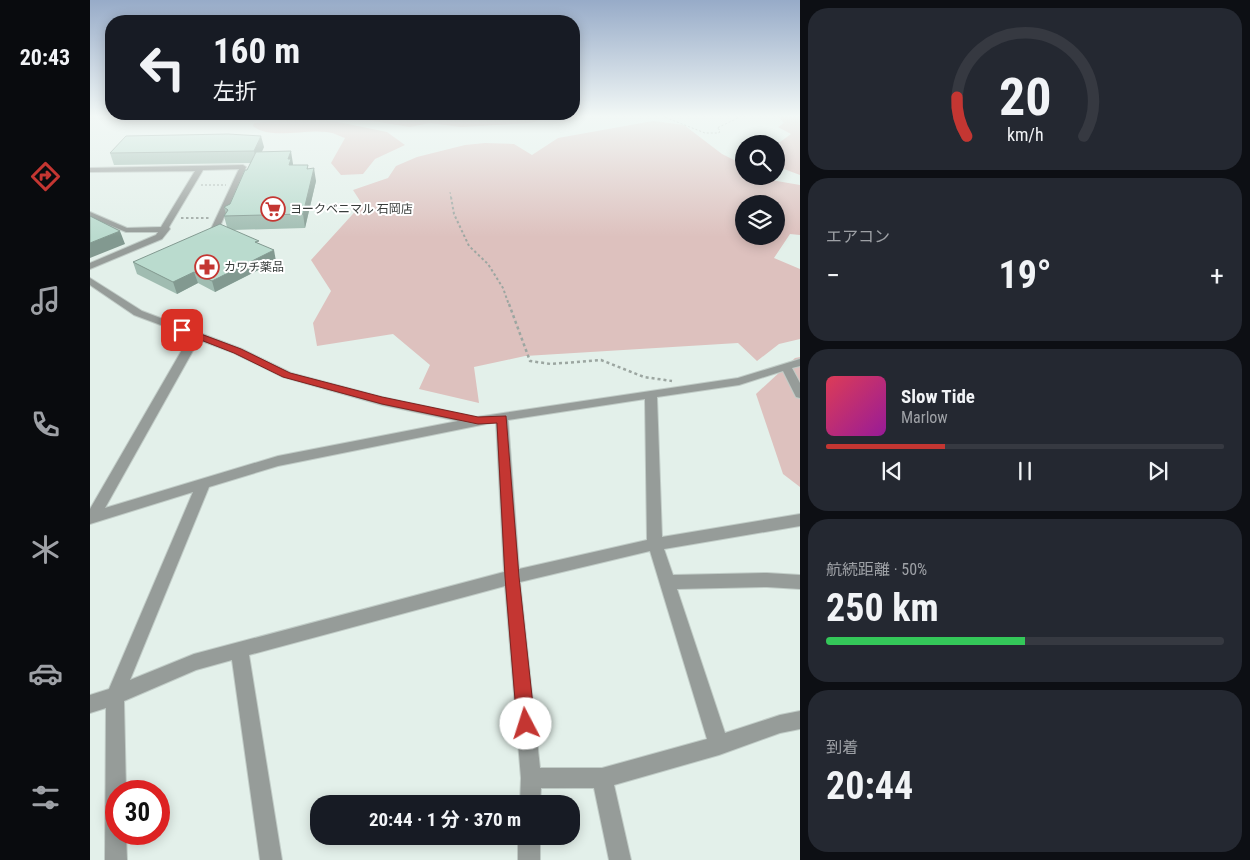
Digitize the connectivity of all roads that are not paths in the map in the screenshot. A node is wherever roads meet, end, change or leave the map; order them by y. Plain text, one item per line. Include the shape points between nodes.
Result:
1 (200, 168) junction
2 (90, 170) edge
3 (90, 214) edge
4 (166, 229) junction
5 (214, 231) edge
6 (90, 266) edge
7 (90, 281) edge
8 (196, 335) junction
9 (800, 362) edge
10 (786, 367) junction
11 (800, 394) edge
12 (651, 396) junction
13 (502, 418) junction
14 (478, 421) junction
15 (204, 484) junction
16 (91, 517) edge
17 (800, 520) edge
18 (655, 544) junction
19 (512, 577) junction
20 (667, 582) junction
21 (800, 582) edge
22 (239, 650) junction
23 (115, 696) junction
24 (90, 704) edge
25 (800, 720) edge
26 (719, 745) junction
27 (531, 778) junction
28 (602, 778) junction
29 (530, 795) edge
30 (529, 845) edge
31 (116, 860) edge
32 (271, 860) edge
33 (528, 860) edge
34 (620, 860) edge

1 - 2 street
1 - 4 street
1 - 5 street via 244,167
3 - 4 street via 126,230
4 - 6 street via 159,237
7 - 8 street via 138,313
8 - 14 street via 287,375 382,401
8 - 16 street
9 - 10 street
10 - 11 street
10 - 12 street via 739,381
12 - 13 street
12 - 18 street
13 - 14 street
13 - 19 street
14 - 15 street via 278,461
15 - 16 street
15 - 23 street
17 - 18 street
18 - 19 street
18 - 20 street
19 - 22 street
19 - 27 street
20 - 21 street
20 - 26 street
22 - 23 street via 194,662
22 - 32 street
23 - 24 street
23 - 31 street
25 - 26 street
26 - 28 street
27 - 28 street
27 - 29 street
28 - 34 street
30 - 33 street

